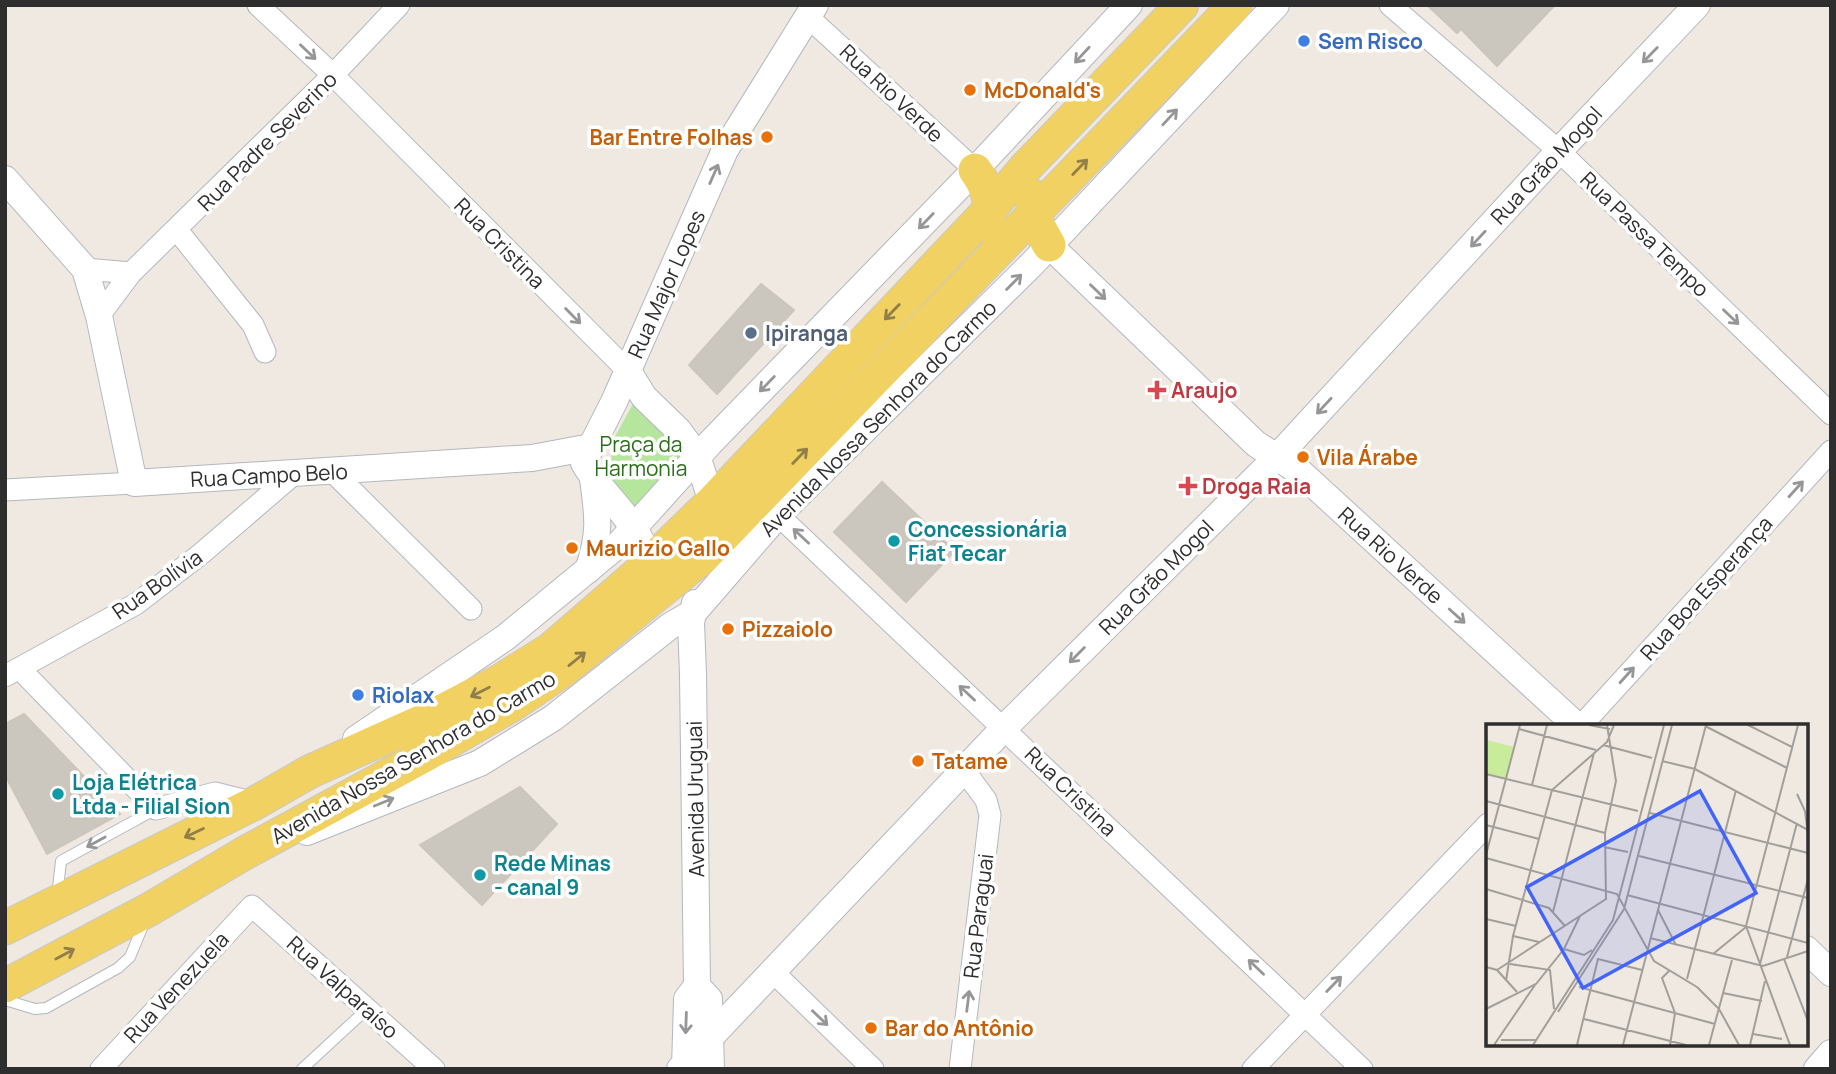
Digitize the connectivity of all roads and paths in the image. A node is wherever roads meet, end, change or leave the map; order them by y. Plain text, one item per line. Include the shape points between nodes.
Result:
1 (258, 5) edge
2 (399, 5) edge
3 (1129, 5) edge
4 (1182, 5) edge
5 (1235, 5) edge
6 (1276, 5) edge
7 (1390, 5) edge
8 (1697, 5) edge
9 (812, 11) edge
10 (333, 75) junction
11 (1095, 97) junction
12 (1559, 151) junction
13 (975, 170) junction
14 (5, 178) edge
15 (990, 209) junction
16 (1033, 216) junction
17 (177, 230) junction
18 (1049, 245) junction
19 (85, 269) junction
20 (131, 273) junction
21 (99, 316) junction
22 (922, 330) junction
23 (265, 352) dead end
24 (628, 371) junction
25 (644, 397) junction
26 (614, 401) junction
27 (1831, 414) edge
28 (1831, 451) edge
29 (697, 456) junction
30 (1278, 456) junction
31 (589, 463) junction
32 (333, 472) junction
33 (295, 473) junction
34 (134, 483) junction
35 (5, 491) edge
36 (712, 502) junction
37 (778, 515) junction
38 (634, 527) junction
39 (702, 558) junction
40 (588, 570) junction
41 (659, 573) junction
42 (471, 609) dead end
43 (694, 612) junction
44 (655, 638) junction
45 (13, 673) edge
46 (693, 674) junction
47 (1577, 724) edge
48 (1581, 724) edge
49 (1004, 728) junction
50 (964, 770) junction
51 (309, 772) junction
52 (255, 803) junction
53 (156, 809) junction
54 (1486, 826) edge
55 (243, 854) junction
56 (57, 900) junction
57 (252, 906) joint
58 (150, 909) junction
59 (5, 928) edge
60 (1808, 951) edge
61 (771, 970) junction
62 (1831, 973) edge
63 (5, 986) edge
64 (753, 990) junction
65 (703, 993) junction
66 (5, 1000) edge
67 (368, 1010) junction
68 (1306, 1014) junction
69 (711, 1037) junction
70 (1831, 1054) edge
71 (683, 1067) edge
72 (101, 1069) edge
73 (302, 1069) edge
74 (433, 1069) edge
75 (711, 1069) edge
76 (873, 1069) edge
77 (960, 1069) edge
78 (1253, 1069) edge
79 (1362, 1069) edge
80 (1817, 1069) edge

1 -> 10 street, Rua Cristina
2 - 10 street, Rua Padre Severino
3 -> 13 street, Avenida Nossa Senhora do Carmo
4 - 11 main road, Avenida Nossa Senhora do Carmo
16 -> 5 main road, Avenida Nossa Senhora do Carmo
18 -> 6 street, Avenida Nossa Senhora do Carmo
7 - 12 street, Rua Passa Tempo
8 -> 12 street, Rua Grão Mogol
9 - 13 street, Rua Rio Verde
24 -> 9 street, Rua Major Lopes via 725,150
10 - 17 street, Rua Padre Severino
10 -> 24 street, Rua Cristina
11 - 15 main road, Avenida Nossa Senhora do Carmo
11 - 16 main road via 1076,139 1041,176 1032,199
12 -> 27 street, Rua Passa Tempo
12 -> 30 street, Rua Grão Mogol
13 - 15 main road via 984,181
13 -> 29 street, Avenida Nossa Senhora do Carmo
14 - 19 street
15 - 22 main road via 982,240 940,293
15 -> 36 main road, Avenida Nossa Senhora do Carmo
16 - 18 main road
16 - 22 main road, Avenida Nossa Senhora do Carmo
17 - 20 street, Rua Padre Severino
17 - 23 street via 253,325
18 -> 30 street, Rua Rio Verde via 1256,444
37 -> 18 street, Avenida Nossa Senhora do Carmo
19 - 20 street
19 - 21 street
20 - 21 street, Rua Padre Severino
21 - 34 street
39 -> 22 main road, Avenida Nossa Senhora do Carmo
24 - 25 street, Rua Cristina
24 - 26 street, Rua Major Lopes
25 - 26 street via 630,394
25 - 29 street, Rua Cristina
26 - 31 street, Rua Major Lopes
48 -> 28 street, Rua Boa Esperança
29 - 36 street, Rua Cristina
29 - 38 street, Avenida Nossa Senhora do Carmo
30 -> 47 street, Rua Rio Verde
30 -> 49 street, Rua Grão Mogol
31 - 32 street, Rua Campo Belo via 532,458
31 - 38 street
31 - 40 street via 598,521 597,546
32 - 33 street, Rua Campo Belo
32 - 42 street
33 - 34 street, Rua Campo Belo
33 - 45 street, Rua Bolívia via 136,604
34 - 35 street, Rua Campo Belo
36 - 39 street, Avenida Uruguai
36 - 41 main road, Avenida Nossa Senhora do Carmo
37 - 43 street, Avenida Nossa Senhora do Carmo
49 -> 37 street, Rua Cristina
38 - 40 street, Avenida Nossa Senhora do Carmo
38 - 41 street
39 - 41 main road, Avenida Nossa Senhora do Carmo
39 - 43 street, Avenida Uruguai
40 - 51 street, Avenida Nossa Senhora do Carmo via 506,636
41 - 43 street
41 -> 51 main road, Avenida Nossa Senhora do Carmo via 498,682
55 -> 41 main road, Avenida Nossa Senhora do Carmo via 512,705 565,669
43 - 44 street, Avenida Nossa Senhora do Carmo
43 - 46 street, Avenida Uruguai
44 - 46 street via 672,639
55 -> 44 street, Avenida Nossa Senhora do Carmo via 480,764 553,718
45 - 53 street
46 - 65 street, Avenida Uruguai
49 - 50 street, Rua Grão Mogol
68 -> 49 street, Rua Cristina
50 - 61 street, Rua Grão Mogol
77 -> 50 street, Rua Paraguai via 989,815 986,800
51 - 52 main road, Avenida Nossa Senhora do Carmo
52 - 53 street via 215,793
52 -> 56 main road, Avenida Nossa Senhora do Carmo
53 -> 56 lane via 61,861
68 -> 54 street
55 - 58 main road, Avenida Nossa Senhora do Carmo
56 - 59 main road, Avenida Nossa Senhora do Carmo
57 - 67 street, Rua Valparaíso
57 - 72 street, Rua Venezuela
63 -> 58 main road, Avenida Nossa Senhora do Carmo
58 - 66 lane via 130,957 118,968 46,1008
60 - 62 street
61 - 64 street, Rua Grão Mogol
61 -> 76 street
64 - 65 street via 725,1001
64 - 69 street, Rua Grão Mogol
65 - 69 street, Avenida Uruguai
65 -> 71 street, Avenida Uruguai via 687,999
67 - 73 lane
67 - 74 street, Rua Valparaíso
68 - 78 street
68 - 79 street, Rua Cristina
69 - 71 street, Rua Grão Mogol
69 - 75 street, Avenida Uruguai
70 - 80 street

